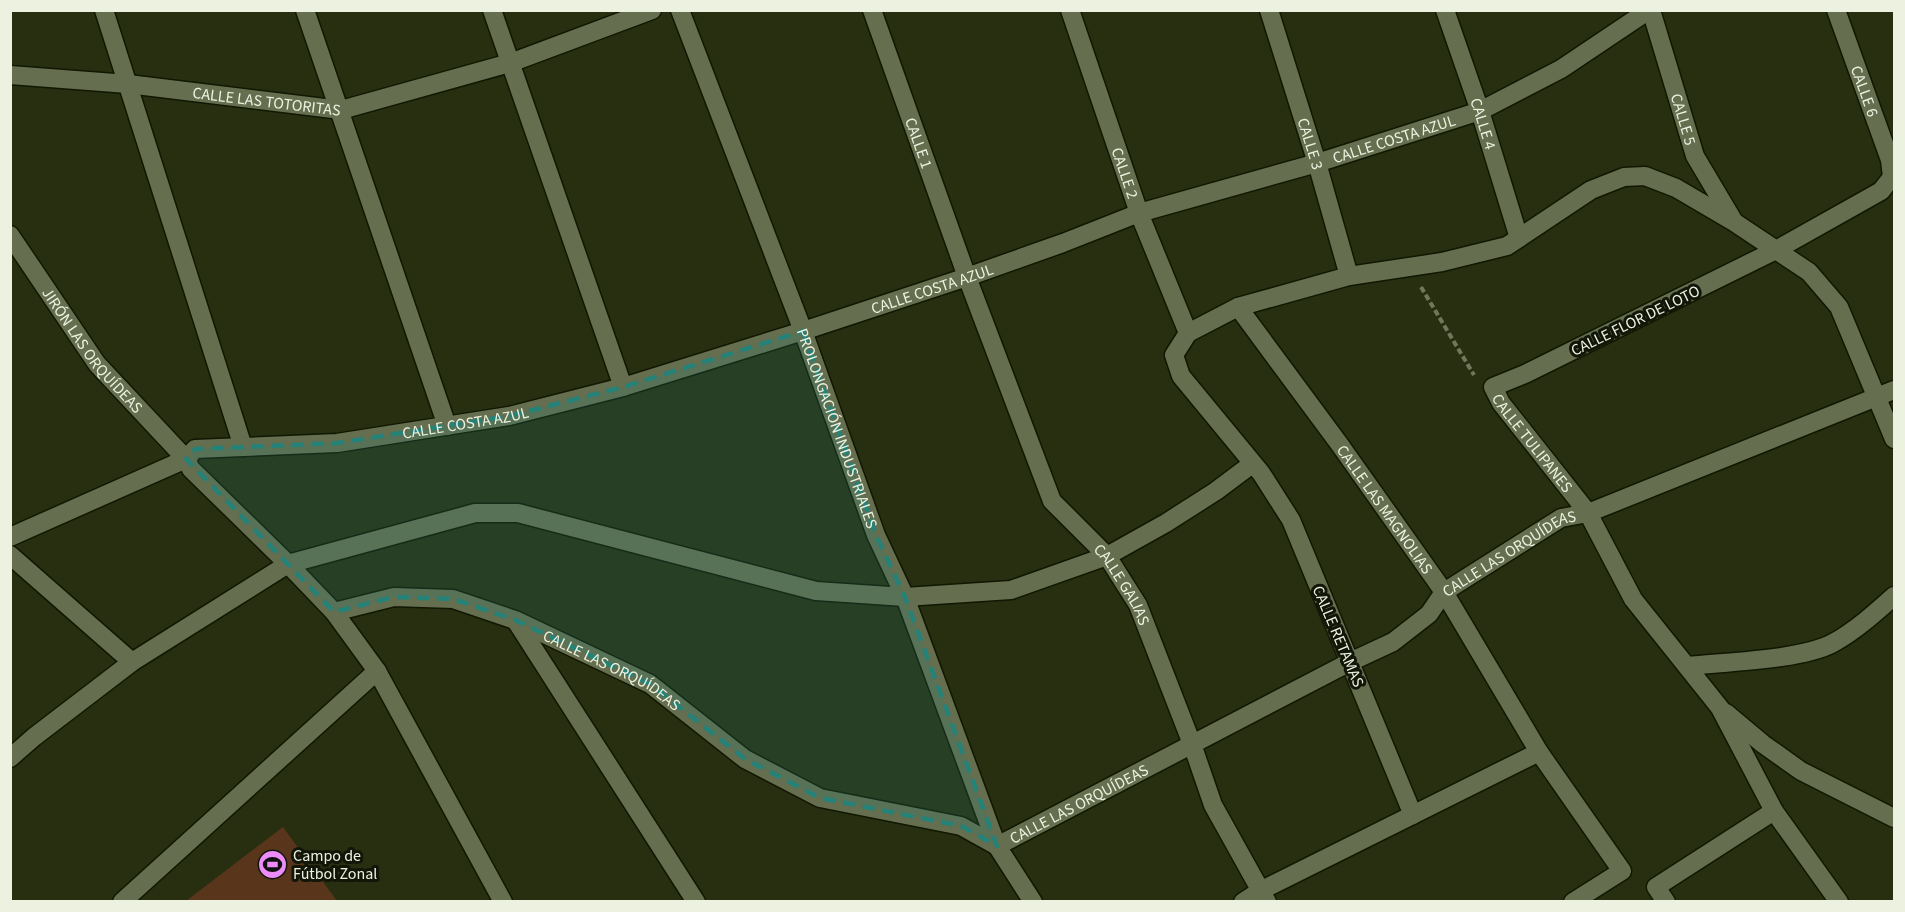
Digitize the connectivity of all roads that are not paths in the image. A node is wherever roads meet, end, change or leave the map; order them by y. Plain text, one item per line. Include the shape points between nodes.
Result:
1 (104, 10) edge
2 (305, 10) edge
3 (492, 10) edge
4 (652, 10) edge
5 (680, 10) edge
6 (872, 10) edge
7 (1070, 10) edge
8 (1269, 10) edge
9 (1445, 10) edge
10 (1650, 10) edge
11 (1843, 13) edge
12 (510, 63) junction
13 (10, 75) edge
14 (128, 84) junction
15 (341, 110) junction
16 (1480, 111) junction
17 (1317, 163) junction
18 (1139, 213) junction
19 (1734, 222) junction
20 (1519, 238) junction
21 (13, 247) edge
22 (1776, 250) junction
23 (968, 276) junction
24 (1349, 276) junction
25 (1238, 307) junction
26 (802, 331) junction
27 (1188, 333) junction
28 (623, 387) junction
29 (1493, 387) joint
30 (1894, 390) edge
31 (1876, 397) junction
32 (447, 426) junction
33 (1894, 439) edge
34 (243, 447) junction
35 (186, 459) junction
36 (1252, 464) junction
37 (1588, 513) junction
38 (10, 537) edge
39 (10, 555) edge
40 (1107, 556) junction
41 (288, 564) junction
42 (1444, 591) junction
43 (1894, 596) edge
44 (905, 597) junction
45 (333, 612) junction
46 (515, 620) junction
47 (132, 662) junction
48 (1350, 662) junction
49 (1688, 666) junction
50 (377, 671) junction
51 (1720, 708) junction
52 (1192, 744) junction
53 (1539, 752) junction
54 (10, 758) edge
55 (1774, 811) junction
56 (1413, 815) junction
57 (1894, 818) edge
58 (997, 846) junction
59 (1661, 894) edge
60 (1264, 896) edge
61 (122, 902) edge
62 (503, 902) edge
63 (696, 902) edge
64 (1033, 902) edge
65 (1243, 902) edge
66 (1573, 902) edge
67 (1839, 902) edge

1 - 14 street
2 - 15 street
3 - 12 street
4 - 12 street, CALLE LAS TOTORITAS
5 - 26 street, PROLONGACIÓN INDUSTRIALES
6 - 23 street, CALLE 1
7 - 18 street, CALLE 2
8 - 17 street, CALLE 3
9 - 16 street, CALLE 4
10 - 16 street, CALLE COSTA AZUL via 1561,69
10 - 19 street, CALLE 5 via 1695,156
11 - 22 street, CALLE 6 via 1892,177 1881,191
12 - 15 street, CALLE LAS TOTORITAS
12 - 28 street
13 - 14 street, CALLE LAS TOTORITAS
14 - 15 street, CALLE LAS TOTORITAS
14 - 34 street
15 - 32 street
16 - 17 street, CALLE COSTA AZUL
16 - 20 street, CALLE 4
17 - 18 street, CALLE COSTA AZUL
17 - 24 street, CALLE 3
18 - 23 street, CALLE COSTA AZUL
18 - 27 street, CALLE 2
19 - 20 street via 1666,184 1646,176 1624,177 1591,190
19 - 22 street
20 - 24 street via 1507,246 1442,262
21 - 35 street, JIRÓN LAS ORQUÍDEAS via 97,364
22 - 29 street, CALLE FLOR DE LOTO
22 - 31 street via 1809,272 1839,307
23 - 26 street, CALLE COSTA AZUL
23 - 40 street, CALLE GALIAS via 1052,501
24 - 25 street
25 - 27 street
25 - 42 street, CALLE LAS MAGNOLIAS
26 - 28 street, CALLE COSTA AZUL
26 - 44 street, PROLONGACIÓN INDUSTRIALES via 876,535
27 - 36 street, CALLE RETAMAS via 1174,355 1181,376
28 - 32 street, CALLE COSTA AZUL via 509,416
29 - 37 street, CALLE TULIPANES via 1501,404
30 - 31 street, CALLE LAS ORQUÍDEAS
31 - 33 street
31 - 37 street, CALLE LAS ORQUÍDEAS
32 - 34 street, CALLE COSTA AZUL via 337,442
34 - 35 street, CALLE COSTA AZUL via 195,449
35 - 38 street, CALLE COSTA AZUL
35 - 41 street via 191,469
36 - 40 street via 1166,523
36 - 48 street, CALLE RETAMAS via 1291,520
37 - 42 street, CALLE LAS ORQUÍDEAS via 1561,518
37 - 49 street, CALLE TULIPANES via 1633,599
39 - 47 street
40 - 44 street via 1011,590
40 - 52 street, CALLE GALIAS via 1138,605
41 - 44 street via 475,513 518,513 816,591
41 - 45 street
41 - 47 street
42 - 48 street, CALLE LAS ORQUÍDEAS via 1429,614 1393,642
42 - 53 street, CALLE LAS MAGNOLIAS
43 - 49 street via 1831,644 1795,655
44 - 58 street, PROLONGACIÓN INDUSTRIALES
45 - 46 street, CALLE LAS ORQUÍDEAS via 394,597 453,599
45 - 50 street
46 - 58 street, CALLE LAS ORQUÍDEAS via 650,684 745,759 820,798 961,826
46 - 63 street
47 - 54 street
48 - 52 street, CALLE LAS ORQUÍDEAS
48 - 56 street, CALLE RETAMAS
49 - 51 street, CALLE TULIPANES
50 - 61 street
50 - 62 street
51 - 55 street, CALLE TULIPANES
51 - 57 street, CALLE TULIPANES via 1801,771
52 - 58 street, CALLE LAS ORQUÍDEAS
52 - 60 street, CALLE GALIAS via 1213,805
53 - 56 street
53 - 66 street, CALLE LAS MAGNOLIAS via 1622,871
55 - 59 street
55 - 67 street, CALLE TULIPANES
56 - 60 street
58 - 64 street, PROLONGACIÓN INDUSTRIALES
60 - 65 street

